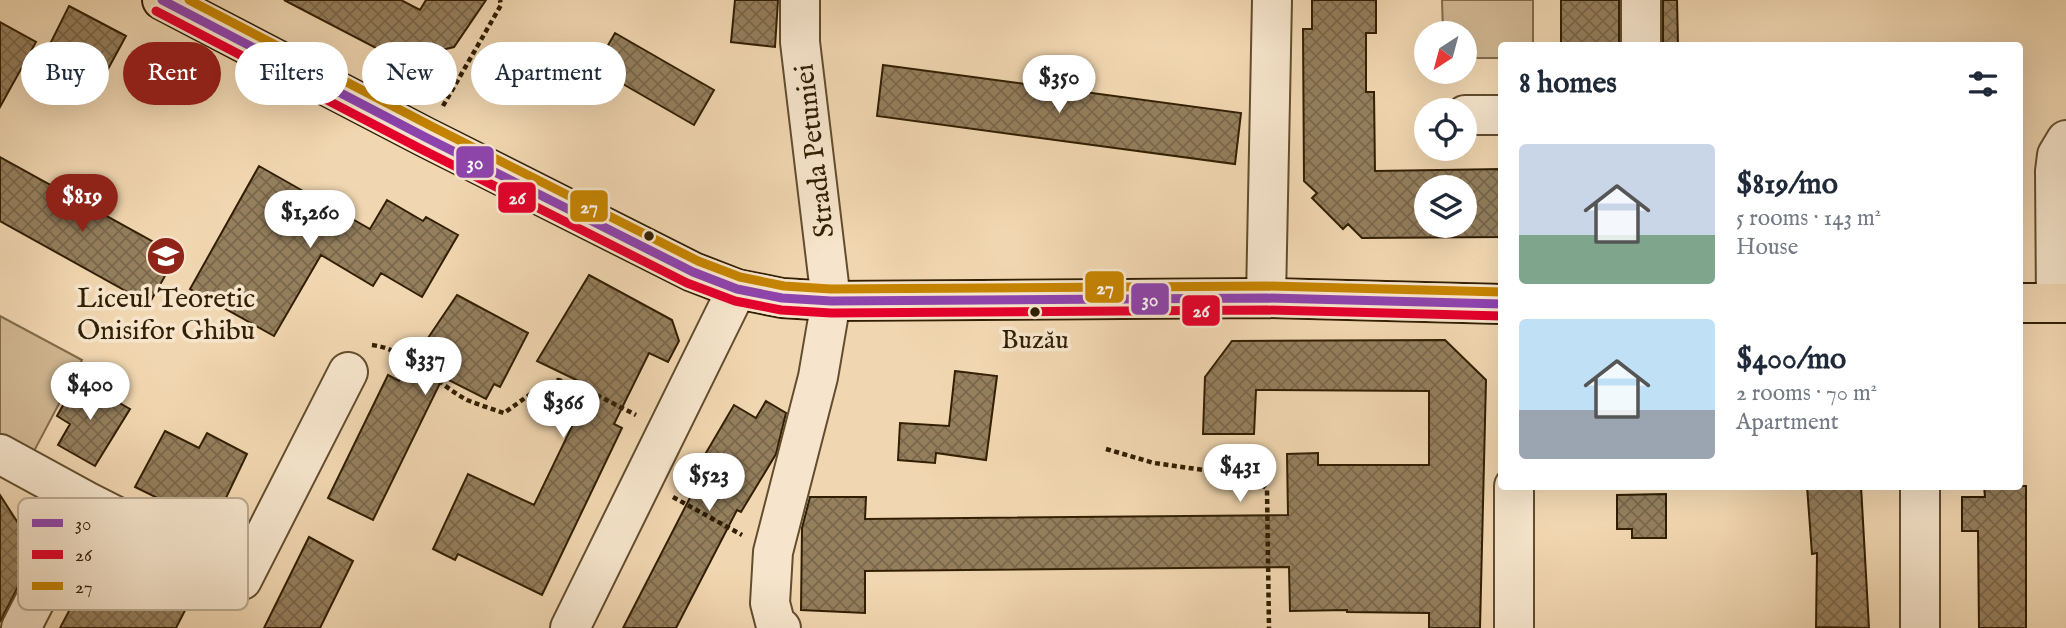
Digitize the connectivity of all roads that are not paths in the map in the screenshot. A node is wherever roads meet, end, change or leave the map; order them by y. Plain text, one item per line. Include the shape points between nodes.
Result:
1 (162, 0) edge
2 (800, 0) edge
3 (1272, 0) edge
4 (1641, 0) edge
5 (1641, 42) edge
6 (1477, 115) edge
7 (1498, 115) edge
8 (2066, 140) edge
9 (737, 289) junction
10 (1266, 298) junction
11 (831, 301) junction
12 (2047, 303) edge
13 (1498, 304) edge
14 (348, 372) road end
15 (0, 454) edge
16 (1514, 490) edge
17 (1920, 490) edge
18 (81, 498) edge
19 (248, 568) edge
20 (30, 610) edge
21 (774, 627) edge
22 (21, 628) edge
23 (570, 628) edge
24 (1514, 628) edge
25 (1920, 628) edge

1 - 9 main road via 693,272
2 - 11 street, Strada Petuniei via 800,43
3 - 10 street
4 - 5 street
6 - 7 street
8 - 12 street via 2054,171
9 - 11 main road
9 - 23 street
10 - 11 main road
10 - 13 main road
11 - 21 street, Strada Petuniei via 818,377 773,552 770,603
14 - 19 street
15 - 18 street
16 - 24 street
17 - 25 street
20 - 22 street

